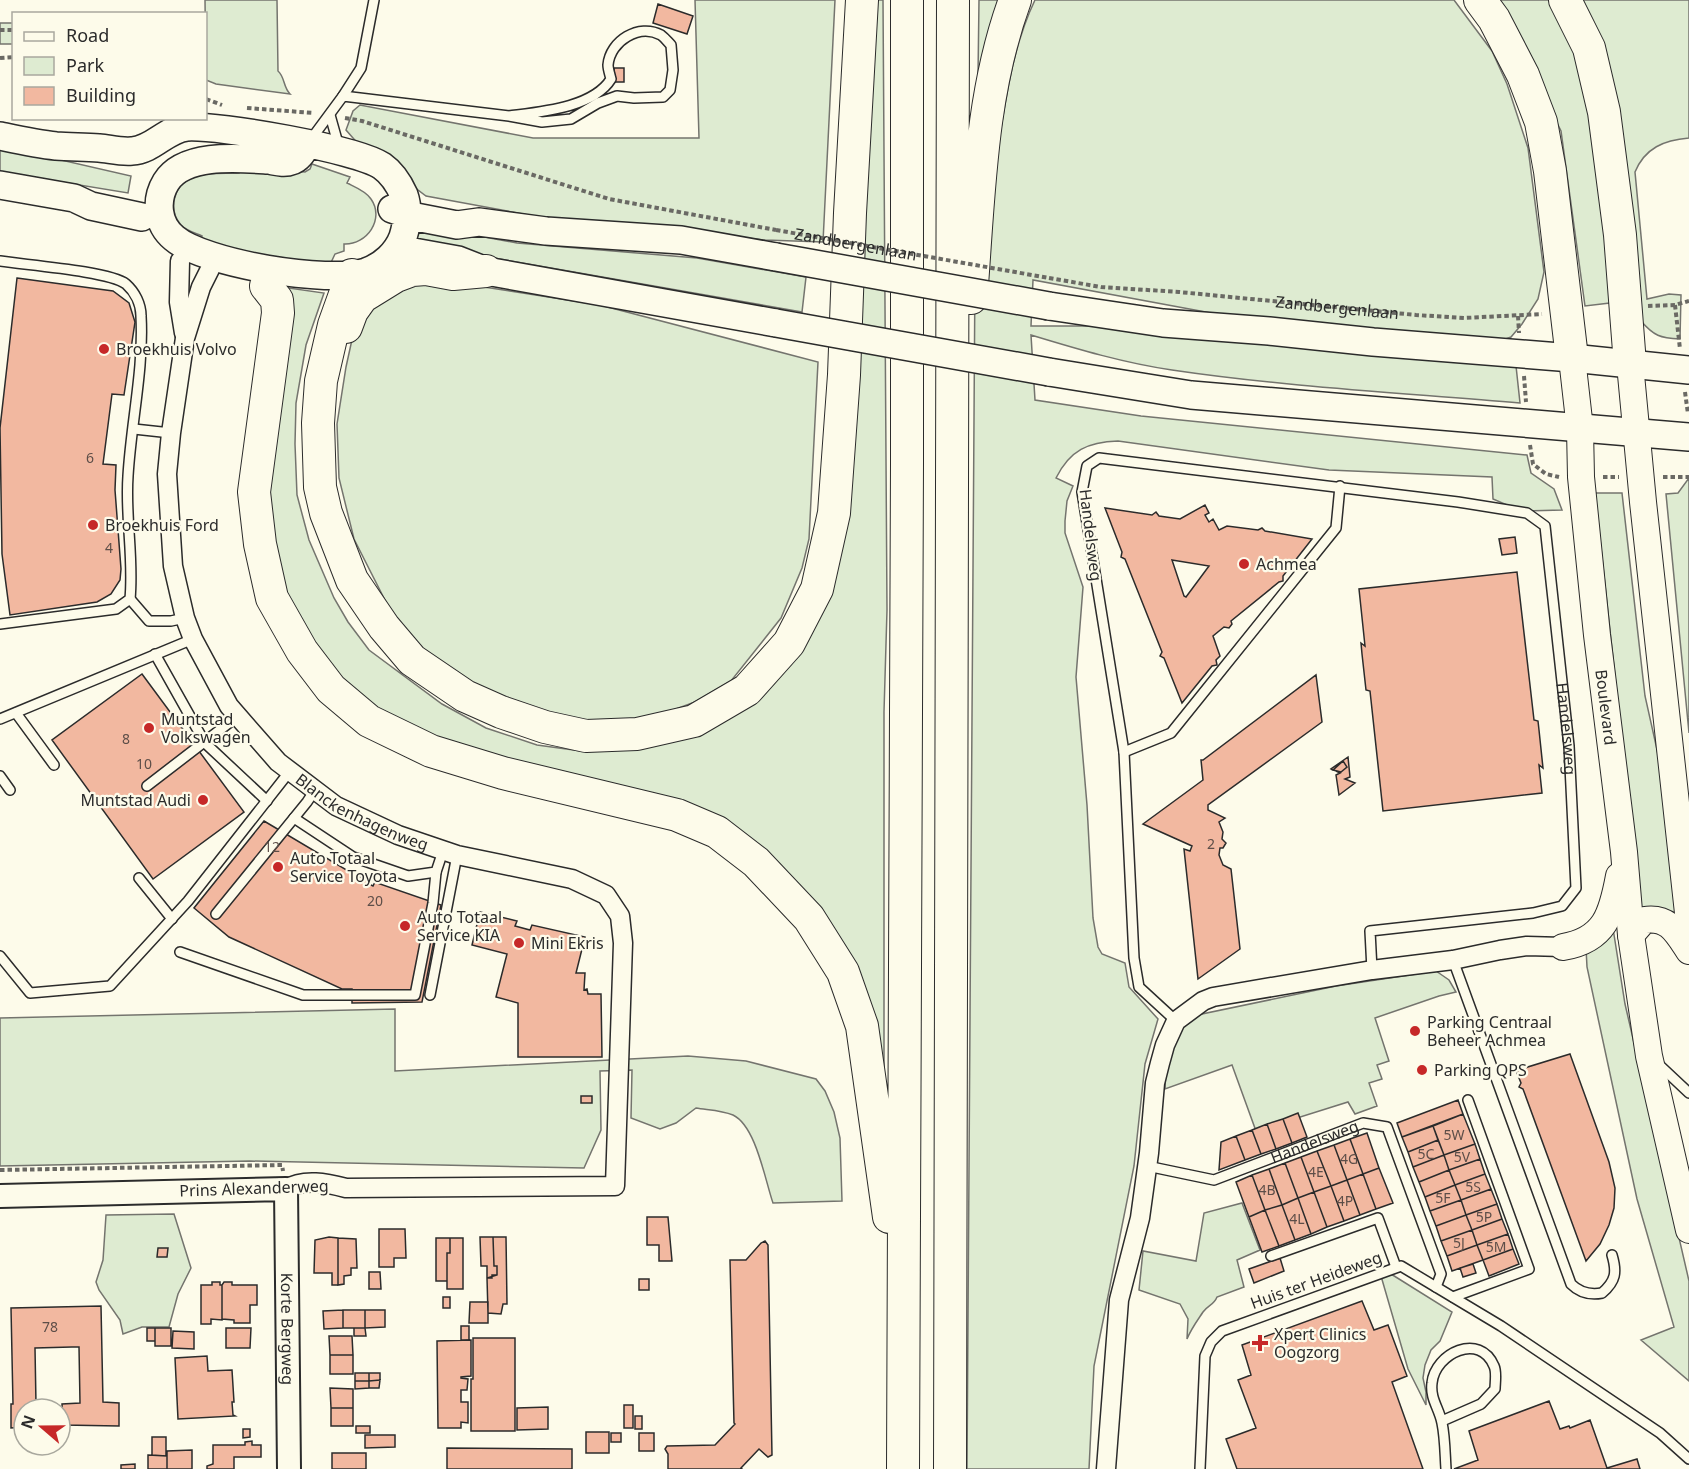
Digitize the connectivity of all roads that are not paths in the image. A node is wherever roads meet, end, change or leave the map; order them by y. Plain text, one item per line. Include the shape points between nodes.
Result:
1 (374, 0) edge
2 (862, 0) edge
3 (907, 0) edge
4 (953, 0) edge
5 (1015, 0) edge
6 (1480, 0) edge
7 (1565, 0) edge
8 (343, 96) junction
9 (330, 115) junction
10 (509, 116) junction
11 (0, 136) edge
12 (304, 149) junction
13 (341, 151) junction
14 (154, 156) junction
15 (0, 185) edge
16 (401, 207) junction
17 (147, 210) junction
18 (397, 249) junction
19 (0, 261) edge
20 (180, 261) junction
21 (213, 263) junction
22 (486, 271) junction
23 (345, 275) junction
24 (266, 286) joint
25 (185, 338) junction
26 (1572, 358) junction
27 (1630, 364) junction
28 (1689, 370) edge
29 (318, 423) junction
30 (134, 429) junction
31 (1580, 429) junction
32 (171, 433) junction
33 (1637, 433) junction
34 (1689, 437) edge
35 (1340, 486) junction
36 (952, 537) junction
37 (130, 599) junction
38 (185, 618) junction
39 (0, 624) edge
40 (193, 639) junction
41 (155, 654) junction
42 (16, 713) junction
43 (238, 716) junction
44 (0, 720) edge
45 (205, 743) junction
46 (1124, 752) junction
47 (54, 765) dead end
48 (290, 771) junction
49 (0, 776) edge
50 (147, 786) dead end
51 (10, 790) dead end
52 (315, 790) junction
53 (267, 801) junction
54 (294, 818) junction
55 (1684, 830) edge
56 (1624, 852) junction
57 (450, 853) junction
58 (436, 872) junction
59 (139, 878) dead end
60 (216, 914) dead end
61 (172, 919) junction
62 (1689, 922) edge
63 (1631, 935) junction
64 (1563, 947) joint
65 (1689, 951) edge
66 (180, 952) dead end
67 (0, 956) edge
68 (1453, 960) junction
69 (1372, 970) junction
70 (430, 995) dead end
71 (1176, 1021) junction
72 (1649, 1056) junction
73 (1689, 1094) edge
74 (1468, 1100) dead end
75 (1148, 1166) junction
76 (285, 1182) junction
77 (615, 1186) joint
78 (0, 1196) edge
79 (1689, 1230) edge
80 (1612, 1255) dead end
81 (1271, 1256) dead end
82 (1396, 1267) junction
83 (1436, 1287) junction
84 (1453, 1297) junction
85 (905, 1328) junction
86 (1442, 1421) junction
87 (1689, 1459) edge
88 (289, 1469) edge
89 (903, 1469) edge
90 (950, 1469) edge
91 (1106, 1469) edge
92 (1200, 1469) edge
93 (1446, 1469) edge

1 - 8 lane via 361,68
2 - 29 highway via 834,513 817,589 789,643 747,690 694,722 637,734 586,736 545,727 465,696 412,660 352,580 320,487
3 - 85 highway
4 - 36 highway
5 - 36 highway via 1002,34 984,142
6 - 26 highway via 1523,75 1541,122
7 - 27 highway via 1589,48 1604,112 1620,235
8 - 9 lane
8 - 10 lane
9 - 12 lane
9 - 13 lane
10 - 10 lane via 542,122 571,119 617,96 663,97 670,90 671,45 660,35 644,31 629,35 615,45 608,64 611,79 605,89 572,105
11 - 14 main road via 54,146 142,150
12 - 13 main road
12 - 14 main road via 253,135 187,127 174,131
12 - 16 main road via 368,177
12 - 17 main road via 288,162 232,159 186,165 166,182 160,200
13 - 16 main road via 381,165 399,184
14 - 17 main road via 144,187
15 - 17 main road via 74,198 91,206
16 - 18 main road via 406,228
16 - 23 main road via 382,240 369,253 346,260 340,267
16 - 26 main road, Zandbergenlaan, bridge via 457,225 479,222 546,231 681,240 1049,306 1163,322
17 - 20 main road via 152,240
17 - 21 main road via 173,238
18 - 22 main road via 458,260
18 - 23 main road via 368,271
19 - 30 lane via 101,274 125,283 137,298 141,314
20 - 21 main road
20 - 25 street, Blanckenhagenweg via 179,302
21 - 23 main road
21 - 24 main road
21 - 25 street, Blanckenhagenweg via 201,286
22 - 29 highway via 453,274 412,270 362,297 343,335 333,385
22 - 31 main road, bridge via 1191,395
23 - 29 highway via 321,381
24 - 85 highway via 276,300 278,313 254,492 272,598 302,651 331,689 369,721 431,751 503,773 677,814 717,832 756,862 809,918 843,972 862,1026
25 - 32 street, Blanckenhagenweg
26 - 27 main road, Zandbergenlaan
26 - 31 main road, Boulevard
27 - 28 main road, Zandbergenlaan
27 - 33 main road
30 - 32 lane
30 - 37 lane via 127,515 133,573
31 - 33 main road
31 - 56 main road, Boulevard via 1596,624
32 - 38 street, Blanckenhagenweg via 167,474 173,566
33 - 34 main road
33 - 55 main road
35 - 46 lane via 1336,528 1171,733
35 - 46 lane, Handelsweg via 1099,458 1087,466 1082,492
35 - 69 lane, Handelsweg via 1527,513 1545,526 1569,746 1576,888 1562,906 1533,913 1370,931
36 - 90 highway
37 - 38 lane via 149,621
37 - 39 lane via 116,609
38 - 40 street, Blanckenhagenweg
40 - 41 lane
40 - 43 street, Blanckenhagenweg
41 - 42 lane
41 - 45 lane
42 - 44 lane
42 - 47 lane
43 - 45 lane
43 - 48 street, Blanckenhagenweg
45 - 50 lane
45 - 53 lane
46 - 71 lane, Handelsweg via 1134,958 1139,987
48 - 52 street, Blanckenhagenweg
48 - 53 lane
49 - 51 lane
52 - 54 lane
52 - 57 street, Blanckenhagenweg via 346,811
53 - 61 lane
54 - 58 lane via 354,857 408,876
54 - 60 lane
55 - 62 main road
56 - 63 main road, Boulevard
56 - 64 main road via 1615,897 1602,927 1584,942
57 - 58 lane
57 - 70 lane
57 - 77 street, Blanckenhagenweg via 572,879 606,895 620,916 623,943
58 - 66 lane via 416,995 303,995
59 - 61 lane
61 - 67 lane via 110,986 30,993
63 - 65 main road via 1644,920 1660,920 1673,927
63 - 72 main road, Boulevard
64 - 68 street via 1527,946
68 - 69 street
68 - 80 lane via 1571,1284 1576,1290 1602,1293 1616,1277
69 - 71 street via 1214,997
71 - 75 street via 1155,1083
72 - 73 lane
72 - 79 main road, Boulevard
74 - 84 lane via 1529,1269
75 - 83 lane, Handelsweg via 1214,1180 1362,1123 1388,1127 1440,1274
75 - 91 street via 1136,1241 1119,1300
76 - 77 street, Prins Alexanderweg via 329,1183 346,1188
76 - 78 street, Prins Alexanderweg
76 - 88 street, Korte Bergweg
81 - 82 lane via 1378,1218
82 - 83 lane, Huis ter Heideweg via 1401,1266
82 - 92 lane, Huis ter Heideweg via 1222,1331 1211,1342 1205,1356
83 - 84 lane, Huis ter Heideweg
84 - 87 lane, Huis ter Heideweg via 1660,1432
85 - 89 highway
86 - 86 lane via 1432,1401 1431,1382 1438,1365 1458,1350 1483,1351 1495,1367 1495,1389 1480,1404
86 - 93 lane

